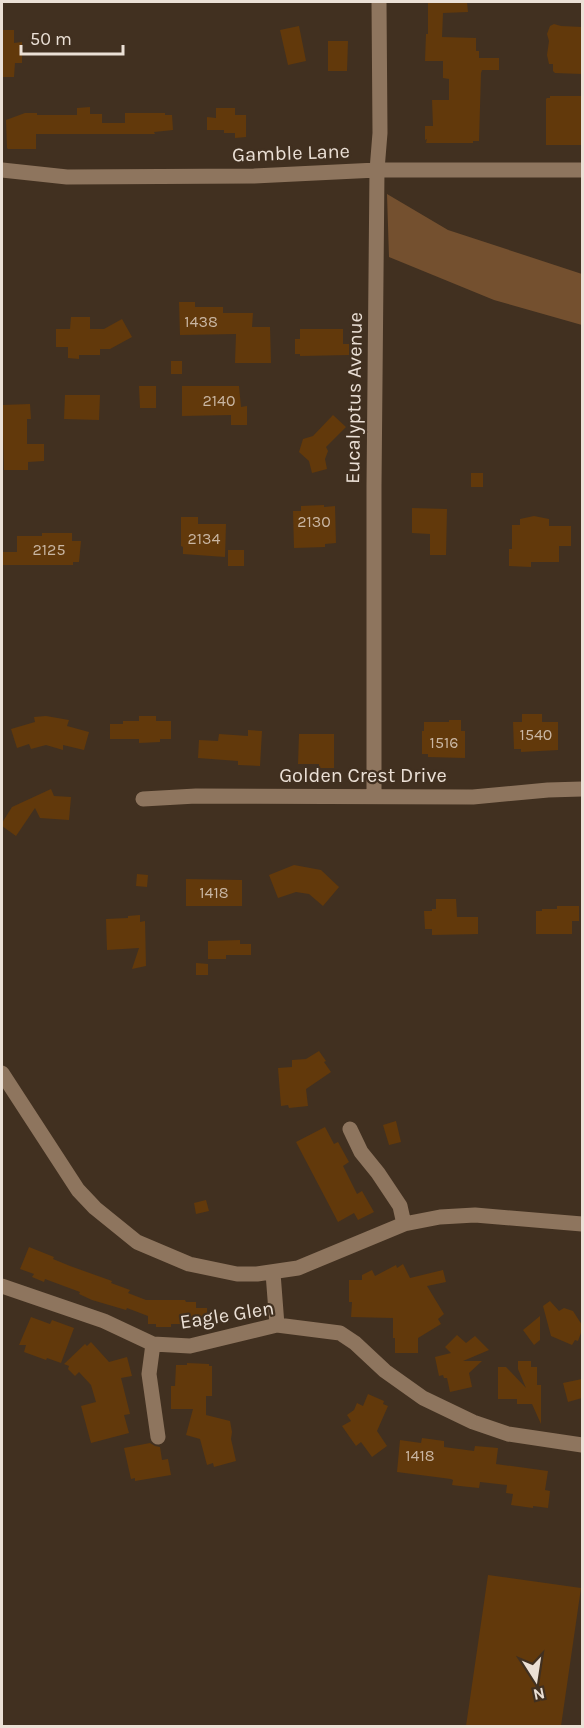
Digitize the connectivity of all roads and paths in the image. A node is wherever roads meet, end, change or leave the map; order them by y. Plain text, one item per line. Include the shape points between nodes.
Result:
1 (379, 2) edge
2 (2, 170) edge
3 (377, 170) junction
4 (582, 170) edge
5 (582, 789) edge
6 (374, 795) junction
7 (143, 799) dead end
8 (2, 1073) edge
9 (350, 1129) dead end
10 (404, 1224) junction
11 (582, 1224) edge
12 (273, 1273) junction
13 (2, 1286) edge
14 (277, 1325) junction
15 (153, 1344) junction
16 (158, 1437) dead end
17 (582, 1445) edge

1 - 3 street, Eucalyptus Avenue
2 - 3 street, Gamble Lane via 67,177 254,176
3 - 4 street, Gamble Lane
3 - 6 street, Eucalyptus Avenue
5 - 6 street, Golden Crest Drive via 473,797
6 - 7 street, Golden Crest Drive
8 - 12 street via 78,1190 95,1209 137,1242 189,1264 237,1274
9 - 10 street via 361,1152 400,1206
10 - 11 street via 475,1215
10 - 12 street via 298,1268
12 - 14 street
13 - 15 street, Eagle Glen
14 - 15 street, Eagle Glen via 190,1346
14 - 17 street, Eagle Glen via 340,1333 423,1398 473,1422 508,1434
15 - 16 street via 149,1374

